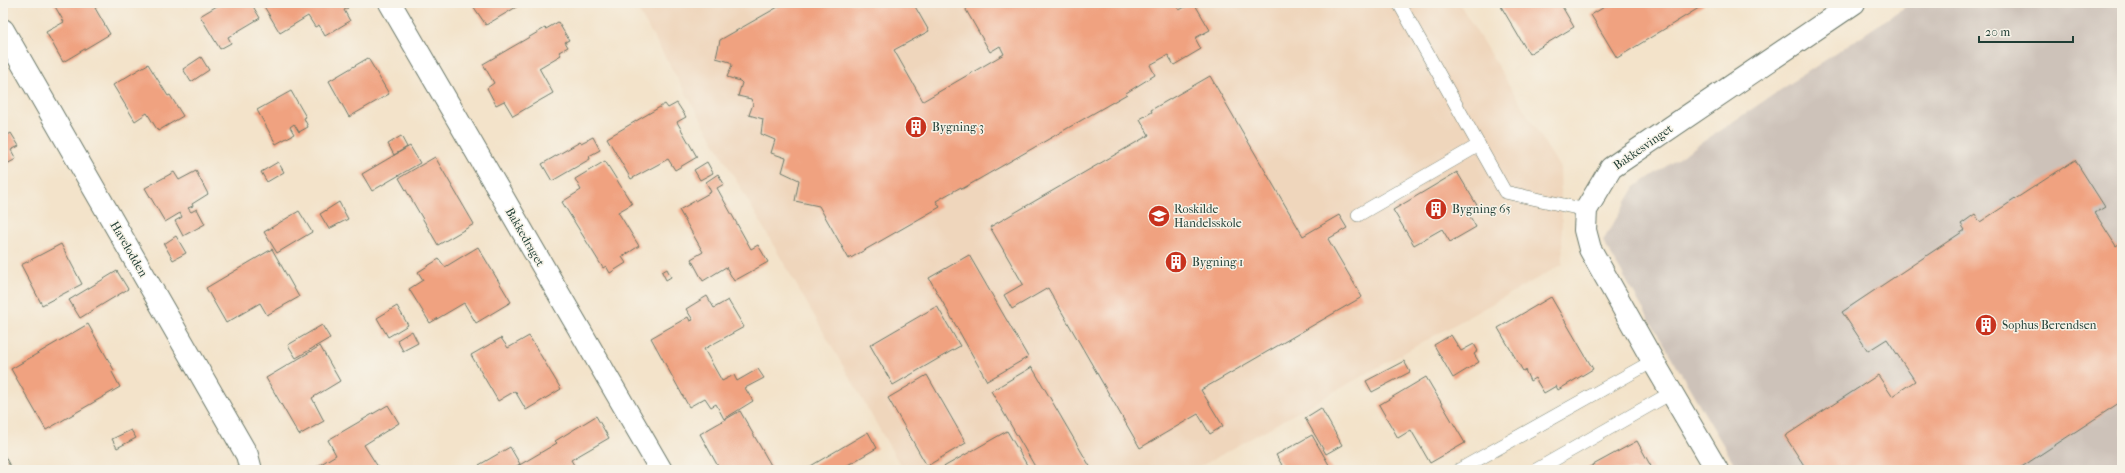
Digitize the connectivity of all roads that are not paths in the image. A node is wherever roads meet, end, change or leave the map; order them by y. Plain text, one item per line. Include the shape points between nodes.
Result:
1 (390, 3) edge
2 (1399, 3) edge
3 (1854, 3) edge
4 (3, 30) edge
5 (1479, 145) junction
6 (1586, 210) junction
7 (1358, 215) dead end
8 (1653, 361) junction
9 (1671, 393) junction
10 (251, 470) edge
11 (661, 470) edge
12 (1460, 470) edge
13 (1536, 470) edge
14 (1717, 470) edge

1 - 11 street, Bakkedraget
2 - 5 lane
3 - 6 street, Bakkesvinget via 1611,168
4 - 10 street, Havelodden via 246,455
5 - 6 lane via 1505,192
5 - 7 lane
6 - 8 street, Bakkesvinget via 1585,230 1590,249
8 - 9 street, Bakkesvinget
8 - 12 lane
9 - 13 lane
9 - 14 street, Bakkesvinget

